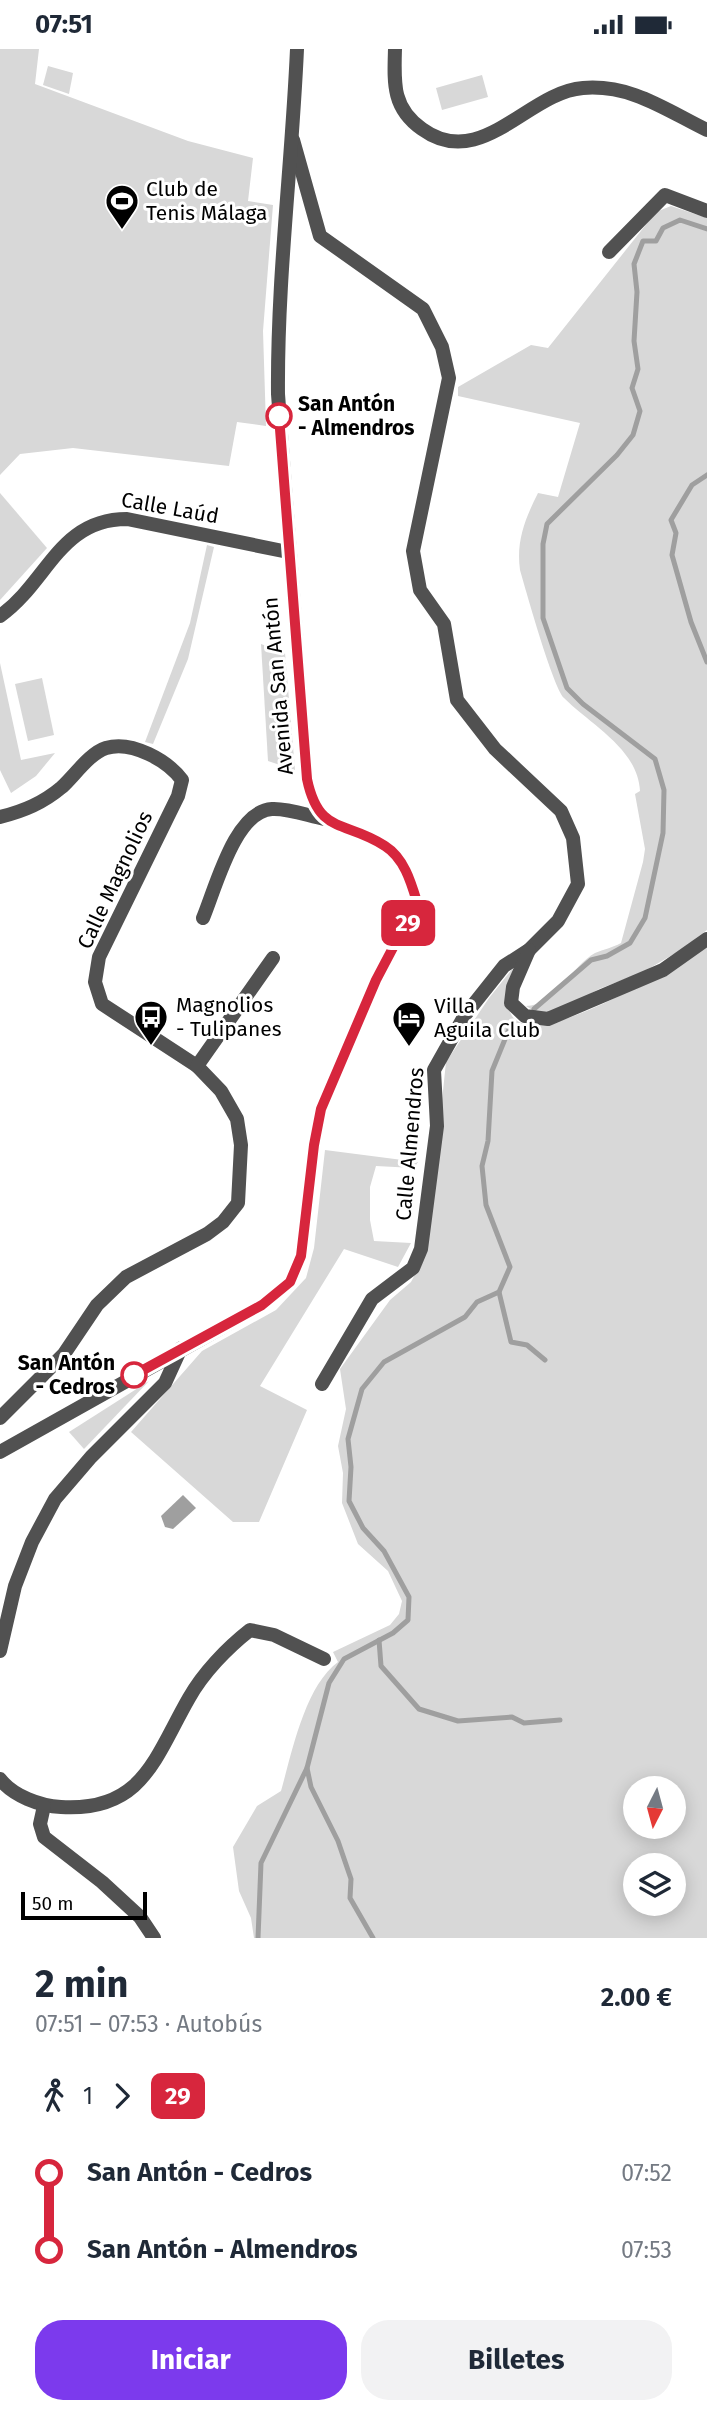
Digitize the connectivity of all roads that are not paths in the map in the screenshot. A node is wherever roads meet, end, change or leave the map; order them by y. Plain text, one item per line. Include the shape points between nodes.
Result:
1 (297, 49) edge
2 (394, 49) edge
3 (707, 130) edge
4 (293, 140) junction
5 (707, 211) edge
6 (609, 252) dead end
7 (288, 552) junction
8 (0, 616) edge
9 (0, 817) edge
10 (325, 819) junction
11 (203, 918) dead end
12 (707, 939) edge
13 (529, 950) junction
14 (273, 958) dead end
15 (197, 1066) junction
16 (181, 1348) junction
17 (323, 1384) dead end
18 (0, 1418) edge
19 (0, 1451) edge
20 (0, 1651) edge
21 (324, 1659) dead end
22 (0, 1779) edge
23 (44, 1806) junction
24 (154, 1938) edge

1 - 4 street, Avenida San Antón
2 - 3 street via 393,87 398,105 414,124 450,141 472,141 560,95 599,87 639,94
4 - 7 street, Avenida San Antón via 278,338
4 - 13 street, Calle Almendros via 320,236 423,309 442,347 449,378 413,551 420,590 444,624 457,700 495,749 561,811 573,838 578,884 558,921
5 - 6 street via 665,195
7 - 8 street, Calle Laúd via 127,519 107,519 85,527 66,543 12,608
7 - 10 street, Avenida San Antón via 307,779 312,804
9 - 15 street, Calle Magnolios via 30,809 109,747 144,752 172,767 182,780 178,796 99,957 95,982 102,1004
10 - 11 street via 272,809 251,816 238,833
10 - 16 street via 387,846 409,873 417,902 376,980 321,1109 301,1256 290,1282 262,1305
12 - 13 street, Calle Almendros via 663,970 548,1019 526,1016 511,1003
13 - 17 street, Calle Almendros via 504,965 465,1016 434,1070 437,1126 421,1249 413,1268 372,1299
14 - 15 street
15 - 18 street, Calle Magnolios via 221,1091 237,1119 242,1145 238,1203 207,1234 125,1277 97,1305 64,1354
16 - 19 street
16 - 20 street via 164,1383 55,1499 15,1586
21 - 23 street via 274,1635 250,1630 231,1644 191,1695 152,1767 132,1790 89,1809
22 - 23 street via 6,1787
23 - 24 street via 40,1824 44,1837 102,1882 140,1917

